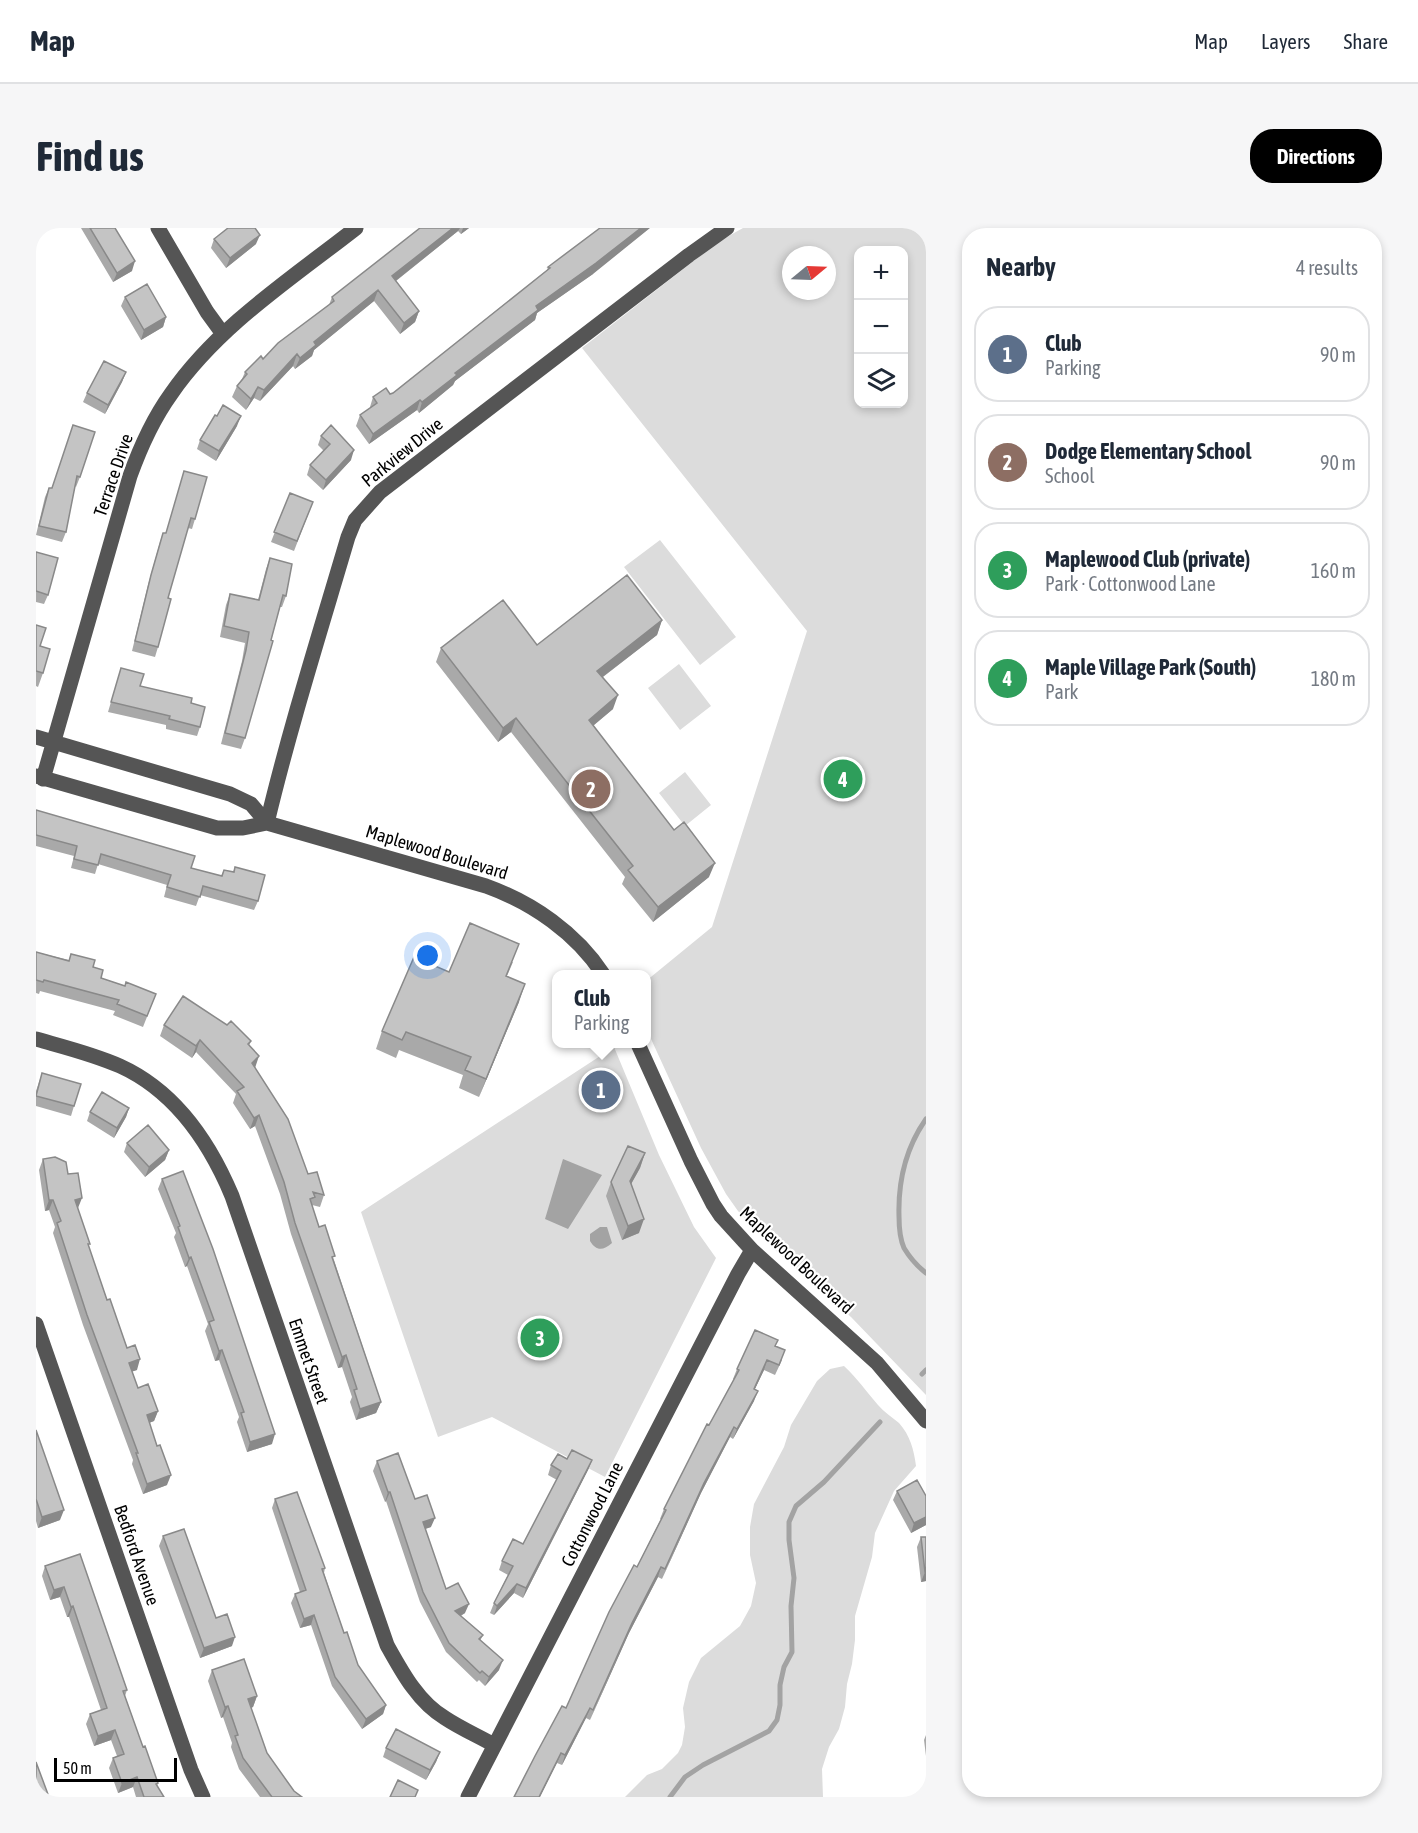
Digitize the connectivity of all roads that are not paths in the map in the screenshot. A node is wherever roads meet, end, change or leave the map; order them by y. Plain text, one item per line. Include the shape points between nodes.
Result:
1 (158, 228) edge
2 (356, 228) edge
3 (727, 228) edge
4 (223, 334) junction
5 (36, 737) edge
6 (54, 742) junction
7 (39, 777) edge
8 (267, 823) junction
9 (599, 970) edge
10 (36, 1039) edge
11 (641, 1048) edge
12 (752, 1250) junction
13 (36, 1324) edge
14 (926, 1421) edge
15 (494, 1745) junction
16 (203, 1797) edge
17 (468, 1797) edge

1 - 4 street
2 - 4 street, Terrace Drive
3 - 8 street, Parkview Drive via 380,492 355,520
4 - 6 street, Terrace Drive via 170,394 139,451
5 - 6 street, Maplewood Boulevard
6 - 7 street, Terrace Drive
6 - 8 street, Maplewood Boulevard via 230,794 251,804
7 - 8 street, Maplewood Boulevard via 217,828
8 - 9 street, Maplewood Boulevard via 513,897 566,933
10 - 15 street, Emmet Street via 135,1074 172,1102 206,1143 232,1196 387,1645 410,1683 443,1718
11 - 12 street, Maplewood Boulevard via 713,1204
12 - 14 street, Maplewood Boulevard via 877,1363
12 - 15 street, Cottonwood Lane
13 - 16 street, Bedford Avenue
15 - 17 street, Cottonwood Lane

